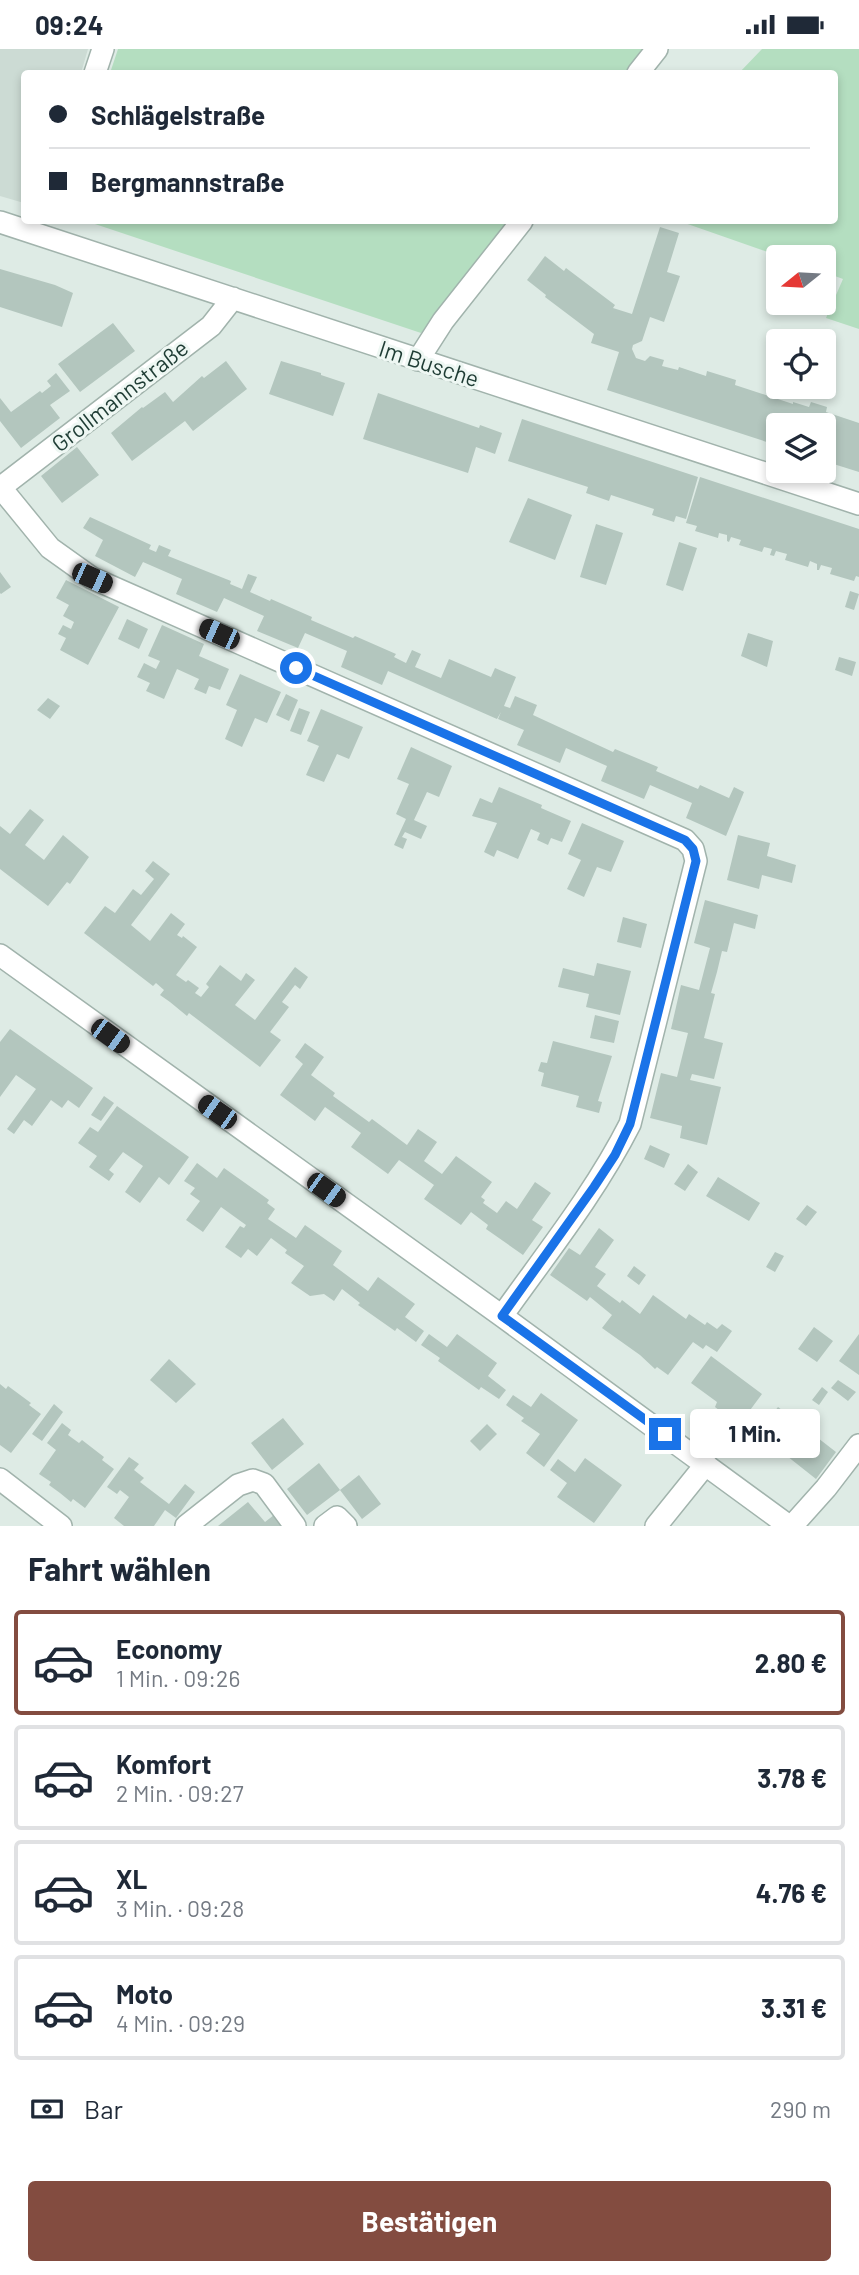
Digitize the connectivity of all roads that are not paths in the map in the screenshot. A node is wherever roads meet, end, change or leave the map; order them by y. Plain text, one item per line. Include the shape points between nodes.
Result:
1 (103, 49) edge
2 (657, 49) edge
3 (96, 70) edge
4 (640, 70) edge
5 (0, 222) edge
6 (520, 224) edge
7 (46, 228) edge
8 (233, 298) junction
9 (418, 360) junction
10 (0, 488) edge
11 (859, 504) edge
12 (0, 955) edge
13 (502, 1316) junction
14 (859, 1445) edge
15 (706, 1464) junction
16 (0, 1479) edge
17 (61, 1526) edge
18 (186, 1526) edge
19 (295, 1526) edge
20 (325, 1526) edge
21 (346, 1526) edge
22 (656, 1526) edge
23 (790, 1526) edge

1 - 3 street
2 - 4 street
5 - 7 street, Im Busche
6 - 9 street
7 - 8 street, Im Busche
8 - 9 street, Im Busche
8 - 10 street, Grollmannstraße via 211,326
9 - 11 street, Im Busche
10 - 13 street via 50,548 92,578 685,840 693,849 696,861 630,1124 594,1187
12 - 13 street
13 - 15 street
14 - 23 street
15 - 22 street
15 - 23 street
16 - 17 street
18 - 19 street via 238,1485 253,1480 264,1484
20 - 21 street via 337,1517

